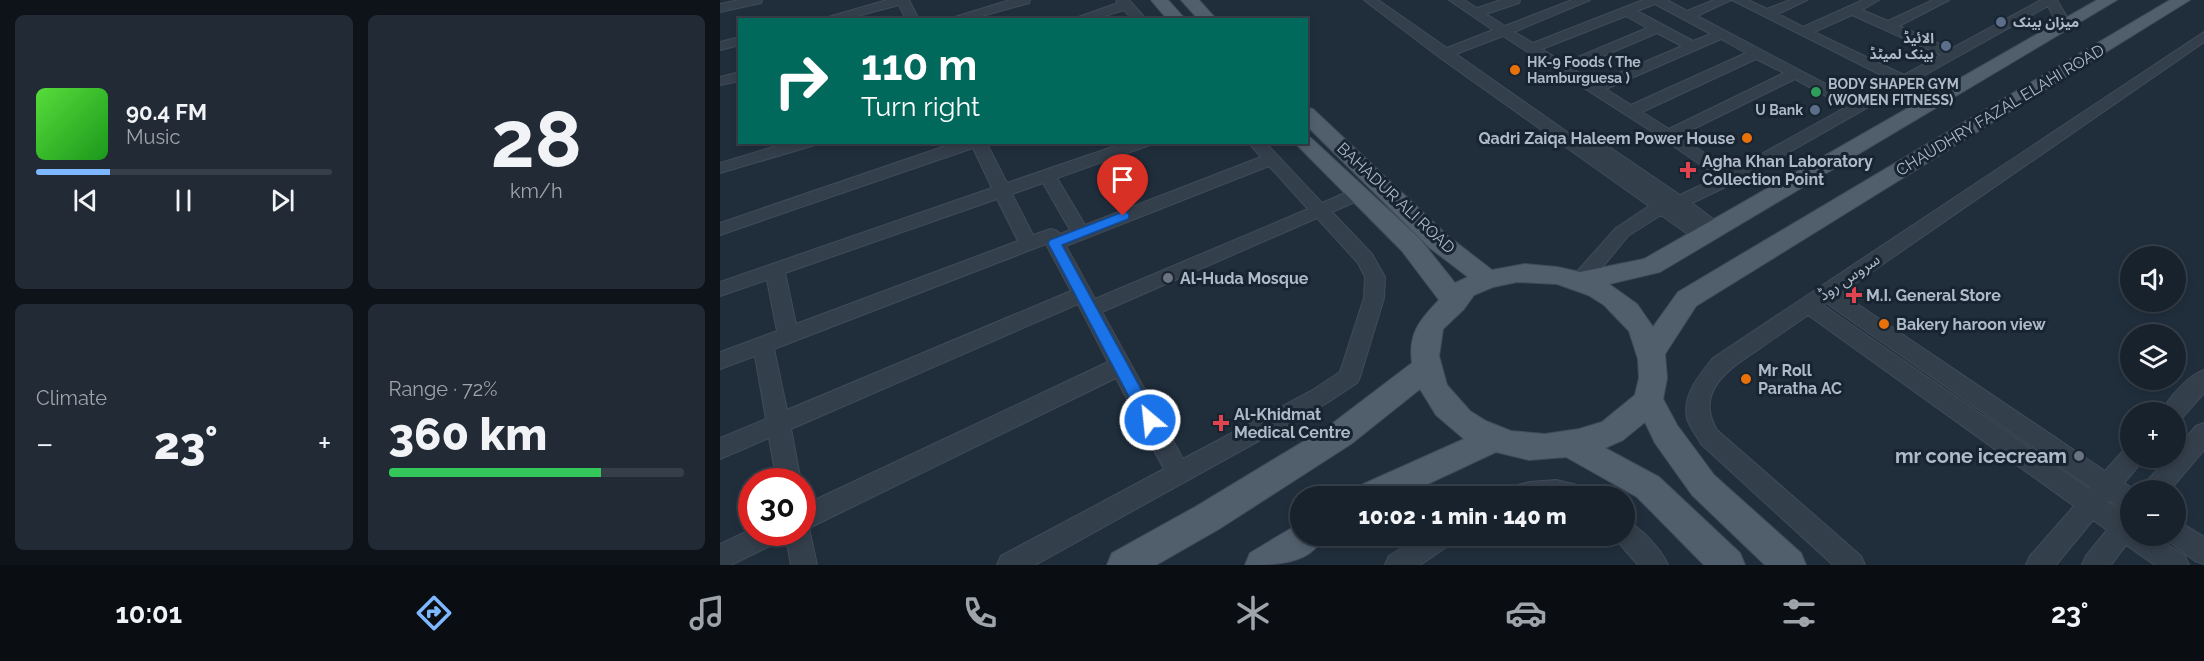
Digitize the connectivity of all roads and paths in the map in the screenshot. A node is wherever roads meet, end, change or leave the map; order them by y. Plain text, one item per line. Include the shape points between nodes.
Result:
1 (756, 0) edge
2 (902, 0) edge
3 (1024, 0) edge
4 (1159, 0) edge
5 (1190, 0) edge
6 (1370, 0) edge
7 (1386, 0) edge
8 (1455, 0) edge
9 (1514, 0) edge
10 (1584, 0) edge
11 (1655, 0) edge
12 (1725, 0) edge
13 (1737, 0) edge
14 (1800, 0) edge
15 (1873, 0) edge
16 (1943, 0) edge
17 (2050, 0) edge
18 (2182, 0) edge
19 (1124, 2) edge
20 (2101, 2) edge
21 (720, 8) edge
22 (1852, 10) junction
23 (1627, 11) junction
24 (1476, 14) junction
25 (1767, 14) junction
26 (1687, 15) junction
27 (832, 18) edge
28 (912, 18) edge
29 (958, 18) edge
30 (1081, 18) edge
31 (1139, 18) edge
32 (1177, 18) edge
33 (1207, 18) edge
34 (1888, 26) junction
35 (2065, 26) junction
36 (1658, 28) junction
37 (1503, 30) junction
38 (1803, 32) junction
39 (1722, 34) junction
40 (2204, 36) edge
41 (738, 42) edge
42 (720, 46) edge
43 (1693, 47) junction
44 (1532, 49) junction
45 (1450, 52) junction
46 (1757, 53) junction
47 (1951, 54) junction
48 (1563, 68) junction
49 (1796, 73) junction
50 (738, 76) edge
51 (720, 81) edge
52 (1904, 81) junction
53 (1595, 89) junction
54 (1935, 102) junction
55 (1858, 107) junction
56 (1630, 111) junction
57 (1308, 115) edge
58 (1668, 135) junction
59 (802, 144) edge
60 (970, 144) edge
61 (977, 144) edge
62 (1138, 144) edge
63 (1258, 144) edge
64 (1306, 144) edge
65 (1271, 159) junction
66 (720, 168) edge
67 (1047, 176) junction
68 (1730, 178) junction
69 (1002, 192) junction
70 (1358, 194) junction
71 (1680, 202) junction
72 (1661, 207) junction
73 (1319, 210) junction
74 (720, 229) edge
75 (1710, 232) junction
76 (1081, 233) junction
77 (1029, 243) junction
78 (1055, 243) junction
79 (776, 270) junction
80 (1487, 279) junction
81 (1580, 281) junction
82 (720, 289) edge
83 (1816, 298) junction
84 (1086, 301) junction
85 (1455, 302) junction
86 (788, 335) junction
87 (763, 344) junction
88 (1651, 352) junction
89 (720, 361) edge
90 (1120, 366) junction
91 (1426, 368) junction
92 (2204, 379) edge
93 (1648, 399) junction
94 (2182, 402) edge
95 (778, 425) junction
96 (2204, 433) edge
97 (1494, 439) junction
98 (1570, 444) junction
99 (720, 449) edge
100 (786, 468) edge
101 (2121, 468) edge
102 (1179, 474) junction
103 (2164, 480) edge
104 (2105, 485) junction
105 (1392, 486) edge
106 (2120, 495) edge
107 (2089, 504) junction
108 (816, 512) edge
109 (2120, 523) edge
110 (2120, 539) edge
111 (2186, 539) edge
112 (1635, 543) edge
113 (743, 546) edge
114 (801, 546) edge
115 (1291, 546) edge
116 (1427, 546) edge
117 (2152, 546) edge
118 (2204, 552) edge
119 (720, 557) edge
120 (804, 565) edge
121 (1010, 565) edge
122 (1124, 565) edge
123 (1262, 565) edge
124 (1398, 565) edge
125 (1656, 565) edge
126 (1728, 565) edge
127 (1789, 565) edge
128 (1852, 565) edge
129 (2039, 565) edge
130 (2095, 565) edge
131 (2176, 565) edge

1 - 21 street
2 - 27 street
2 - 28 street
3 - 29 street
4 - 32 main road
5 - 33 main road
6 - 45 street
7 - 45 street
8 - 24 street
9 - 24 street
10 - 37 street
11 - 23 street
11 - 26 street
12 - 26 street
13 - 25 street
14 - 25 street
15 - 22 street
16 - 34 street
17 - 35 street
17 - 47 street
18 - 88 main road, CHAUDHRY FAZAL ELAHI ROAD via 1687,299
19 - 30 street
19 - 31 street
20 - 35 main road
22 - 34 street
22 - 38 street
23 - 36 street
23 - 44 street
24 - 37 street
25 - 38 street
26 - 39 street
34 - 47 street
35 - 54 main road
36 - 43 street
36 - 48 street
37 - 44 street
37 - 45 street
38 - 52 street
39 - 43 street
39 - 46 street
40 - 83 street, سروس روڈ
41 - 42 street
43 - 53 street
44 - 48 street
45 - 71 street
45 - 72 street
46 - 49 street
46 - 56 street
47 - 52 street
48 - 53 street
49 - 55 street
49 - 58 street
50 - 51 street
52 - 54 street
52 - 55 street
53 - 56 street
54 - 75 main road
55 - 68 street
56 - 58 street
57 - 80 main road, BAHADUR ALI ROAD via 1439,242
58 - 68 street
59 - 66 street
60 - 74 street
61 - 69 street
62 - 67 street
63 - 65 street
64 - 70 main road, BAHADUR ALI ROAD
65 - 73 street
65 - 76 street
67 - 69 street
67 - 76 street
68 - 71 street
69 - 77 street
69 - 79 street
70 - 73 street
70 - 85 main road, BAHADUR ALI ROAD via 1411,244
71 - 72 street
71 - 75 street
72 - 75 street
72 - 81 street via 1622,232
73 - 84 street
73 - 102 street via 1365,259 1374,277 1374,298 1349,377 1319,398
75 - 81 main road via 1651,266
76 - 78 street
77 - 78 street via 1052,235
77 - 86 street
78 - 84 street
79 - 82 street
79 - 86 street
80 - 81 main road via 1517,273 1549,273
80 - 85 main road via 1462,291
81 - 88 main road via 1626,309 1642,329
83 - 104 street
83 - 107 street
83 - 128 street, سروس روڈ via 1721,364 1705,383 1698,418 1709,437
84 - 90 street
84 - 95 street
85 - 91 main road via 1431,325 1425,346
86 - 87 street
87 - 89 street
87 - 95 street
88 - 93 main road
90 - 102 street
90 - 108 street
91 - 97 main road via 1433,389 1448,409 1468,426
91 - 122 main road via 1340,435
92 - 94 street
93 - 98 main road via 1625,423 1598,439
93 - 127 main road via 1666,434 1703,485
95 - 99 street
95 - 100 street
96 - 103 street
97 - 98 main road via 1529,448
97 - 105 main road
98 - 126 main road via 1648,488
101 - 104 street
102 - 121 street
104 - 106 street
104 - 107 street
107 - 109 street
107 - 129 street
110 - 130 street
111 - 118 street
112 - 125 street
113 - 119 street
114 - 120 street
115 - 123 main road
116 - 124 street
117 - 131 street

